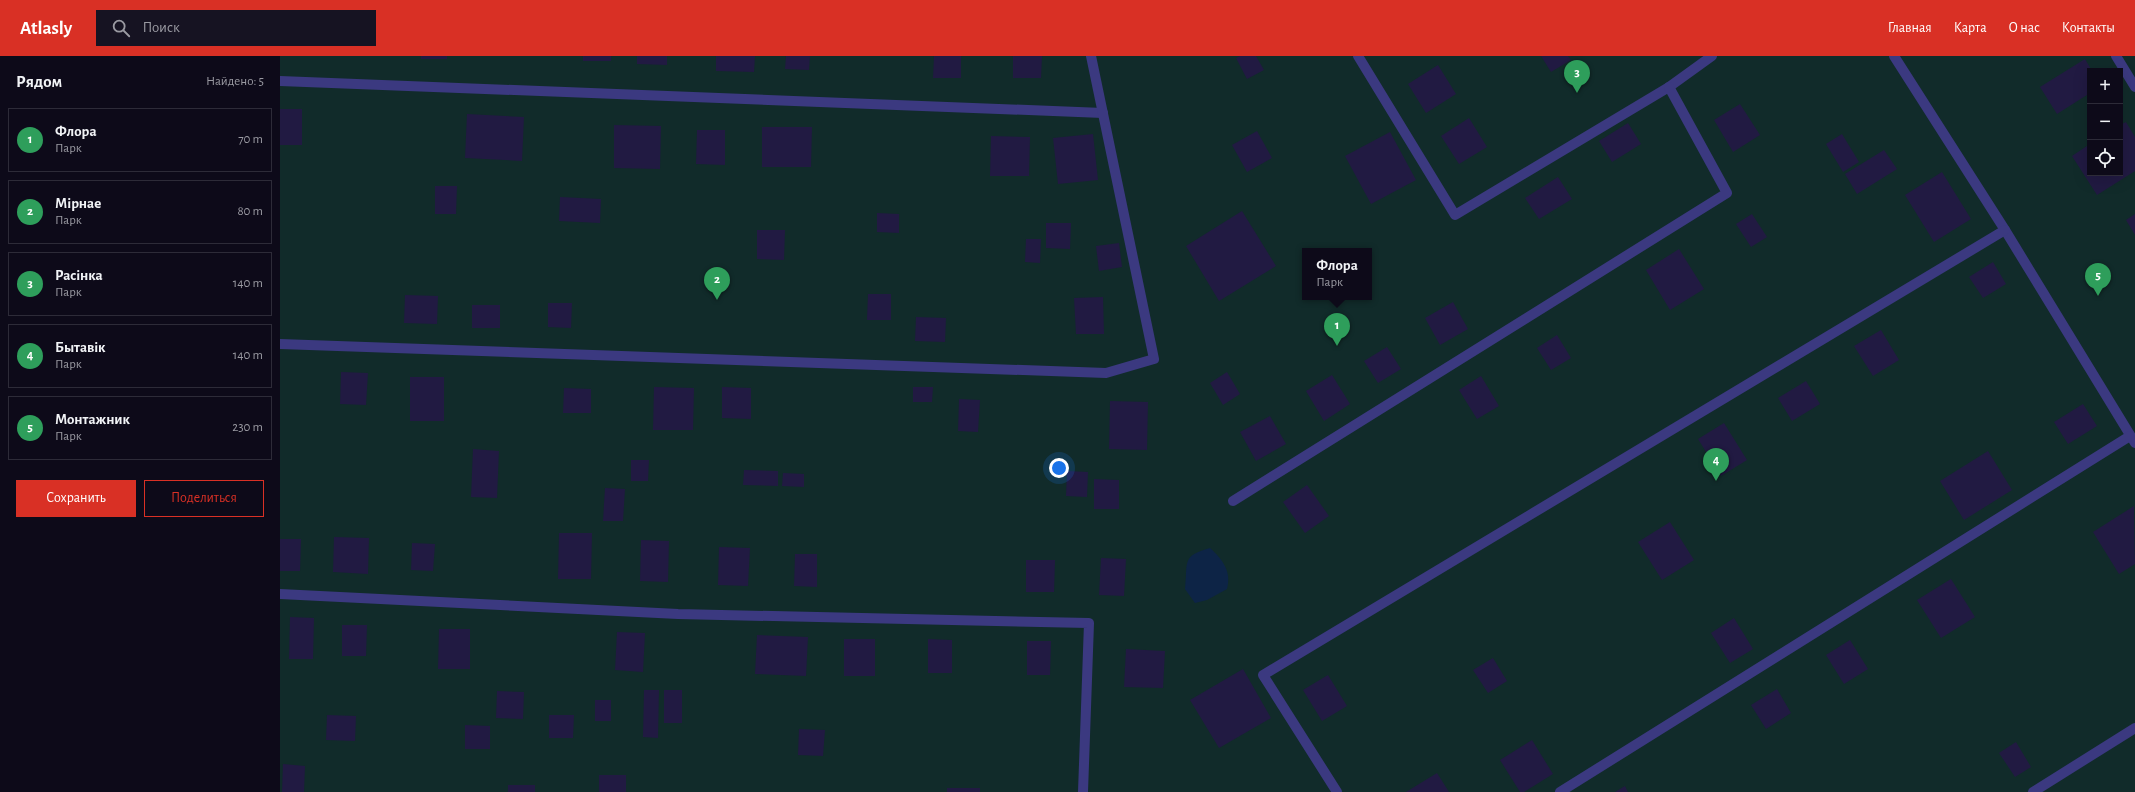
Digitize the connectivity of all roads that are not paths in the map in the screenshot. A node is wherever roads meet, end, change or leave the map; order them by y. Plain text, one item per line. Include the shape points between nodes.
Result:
1 (1091, 56) edge
2 (1358, 56) edge
3 (1712, 56) edge
4 (1894, 56) edge
5 (2116, 56) edge
6 (280, 81) edge
7 (1669, 87) junction
8 (2135, 87) edge
9 (1103, 113) junction
10 (2005, 230) junction
11 (280, 344) edge
12 (2133, 440) edge
13 (1233, 501) dead end
14 (280, 594) edge
15 (2135, 728) edge
16 (1083, 792) edge
17 (1337, 792) edge
18 (1560, 792) edge
19 (2032, 792) edge

1 - 9 lane
2 - 7 lane via 1455,215
3 - 7 lane
4 - 10 lane
5 - 8 lane
6 - 9 lane
7 - 13 lane via 1727,193
9 - 11 lane via 1154,359 1106,373
10 - 12 lane
10 - 17 lane via 1264,675
12 - 18 lane
14 - 16 lane via 678,614 1089,623
15 - 19 lane

